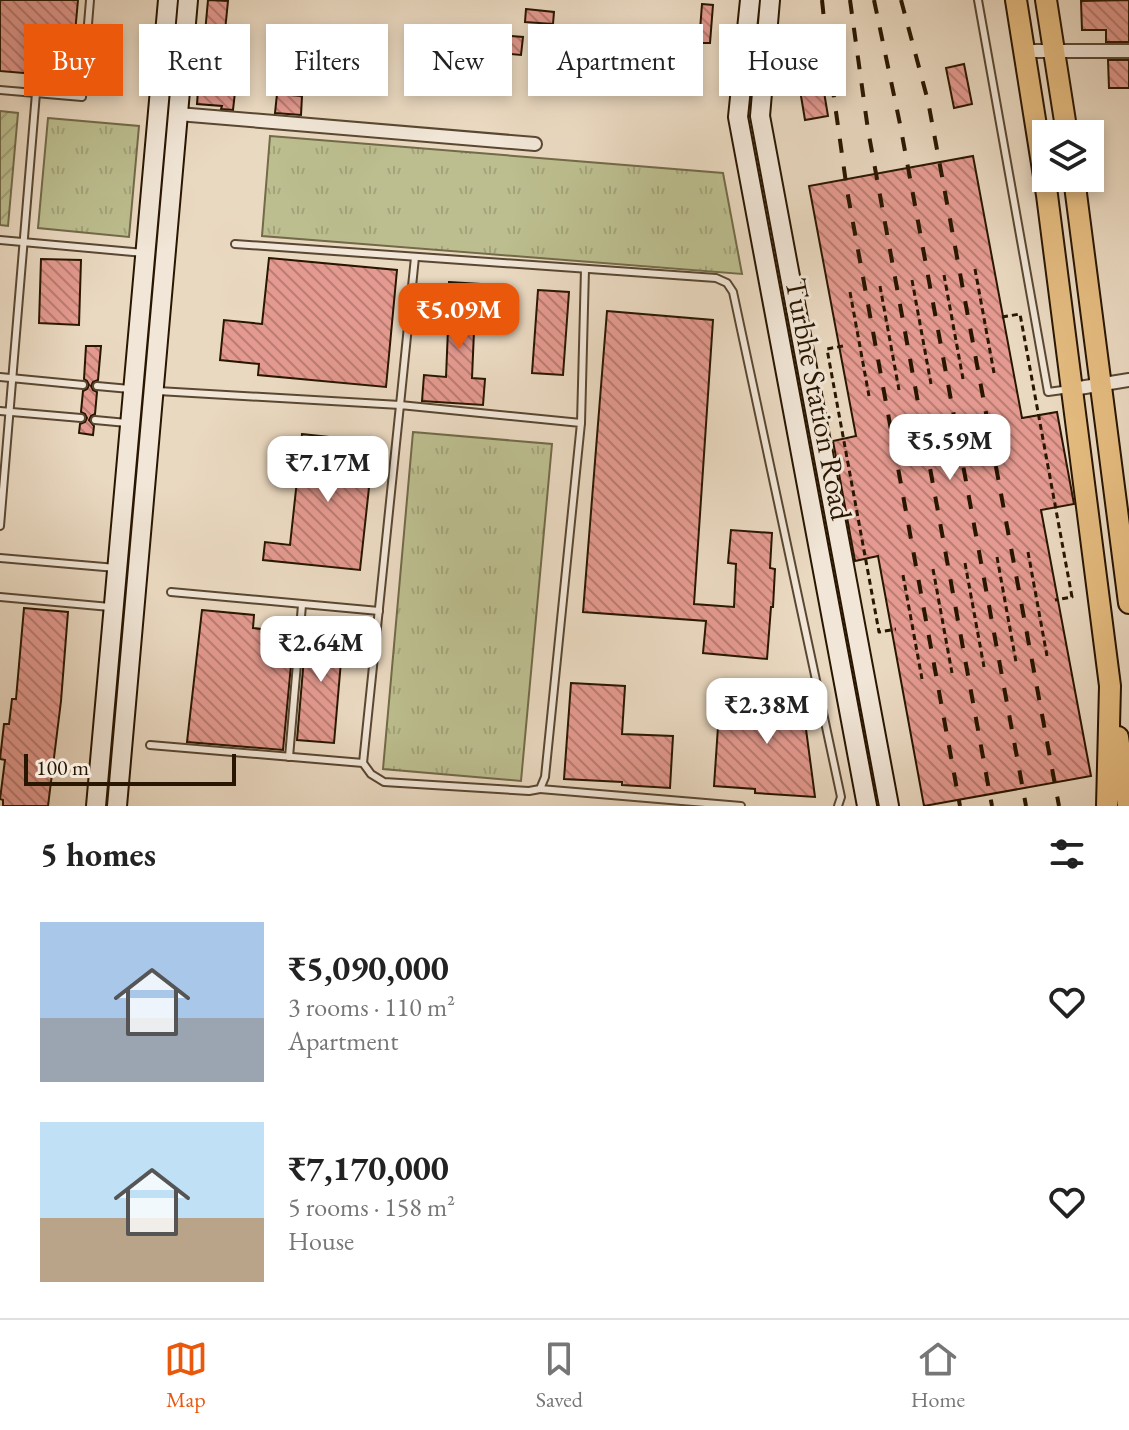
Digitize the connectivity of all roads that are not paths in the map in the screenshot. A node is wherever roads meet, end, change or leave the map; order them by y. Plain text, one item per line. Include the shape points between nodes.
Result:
1 (90, 0) edge
2 (168, 0) edge
3 (188, 0) edge
4 (750, 0) edge
5 (770, 0) edge
6 (978, 0) edge
7 (1016, 0) edge
8 (1046, 0) edge
9 (88, 24) edge
10 (1054, 50) junction
11 (1025, 51) junction
12 (1129, 51) edge
13 (0, 90) edge
14 (24, 92) edge
15 (36, 96) edge
16 (178, 114) junction
17 (1065, 120) edge
18 (535, 144) dead end
19 (1076, 192) edge
20 (0, 240) edge
21 (24, 243) junction
22 (235, 244) dead end
23 (145, 253) junction
24 (415, 257) junction
25 (788, 263) junction
26 (766, 268) junction
27 (585, 269) junction
28 (0, 377) edge
29 (12, 378) junction
30 (1129, 380) edge
31 (83, 385) dead end
32 (1101, 385) junction
33 (97, 386) dead end
34 (133, 389) junction
35 (1073, 389) junction
36 (153, 391) junction
37 (400, 405) junction
38 (0, 411) edge
39 (10, 412) junction
40 (81, 418) dead end
41 (95, 420) dead end
42 (130, 423) junction
43 (581, 423) junction
44 (150, 425) junction
45 (831, 495) junction
46 (809, 499) junction
47 (0, 526) edge
48 (0, 558) edge
49 (116, 574) junction
50 (136, 584) junction
51 (171, 592) dead end
52 (0, 597) edge
53 (1129, 603) edge
54 (302, 605) junction
55 (114, 607) junction
56 (379, 611) junction
57 (1110, 686) junction
58 (873, 719) junction
59 (851, 724) junction
60 (102, 737) junction
61 (123, 739) junction
62 (150, 745) dead end
63 (289, 757) junction
64 (363, 763) junction
65 (540, 789) junction
66 (96, 806) edge
67 (117, 806) edge
68 (741, 806) edge
69 (838, 806) edge
70 (867, 806) edge
71 (889, 806) edge
72 (1107, 806) edge
73 (1128, 806) edge

1 - 9 lane
2 - 23 street
3 - 16 street
4 - 26 street, Turbhe Station Road via 738,117
5 - 25 street, Turbhe Station Road via 760,116
6 - 35 lane via 1048,392
7 - 11 main road
8 - 10 main road
10 - 11 street
10 - 12 street
10 - 17 main road
11 - 35 main road
13 - 14 lane
15 - 21 lane
16 - 18 street
16 - 36 street
19 - 32 main road
20 - 21 lane
21 - 23 lane
21 - 29 lane
22 - 24 lane
23 - 34 street
24 - 27 lane
24 - 37 lane
25 - 26 street
25 - 45 street, Turbhe Station Road
26 - 46 street, Turbhe Station Road
27 - 43 lane
27 - 69 lane via 716,278 733,292 841,797
28 - 29 lane
29 - 31 lane
29 - 39 lane
30 - 32 street
32 - 35 street
32 - 53 main road
33 - 34 lane
34 - 36 lane
34 - 42 street
35 - 57 main road
36 - 37 lane
36 - 44 street
37 - 43 lane
37 - 56 lane
38 - 39 lane
39 - 40 lane
39 - 47 lane
41 - 42 lane
42 - 44 lane
42 - 49 street
43 - 65 lane
44 - 50 street
45 - 46 street
45 - 58 street, Turbhe Station Road
46 - 59 street, Turbhe Station Road
48 - 49 lane
49 - 50 lane
49 - 55 street
50 - 61 street
51 - 54 lane
52 - 55 lane
54 - 56 lane
54 - 63 lane
55 - 60 street
56 - 64 lane
57 - 72 main road
57 - 73 main road
58 - 59 street
58 - 71 street, Turbhe Station Road
59 - 70 street, Turbhe Station Road
60 - 61 lane
60 - 66 street
61 - 67 street
62 - 63 lane
63 - 64 lane
64 - 65 lane via 384,782
65 - 68 lane

